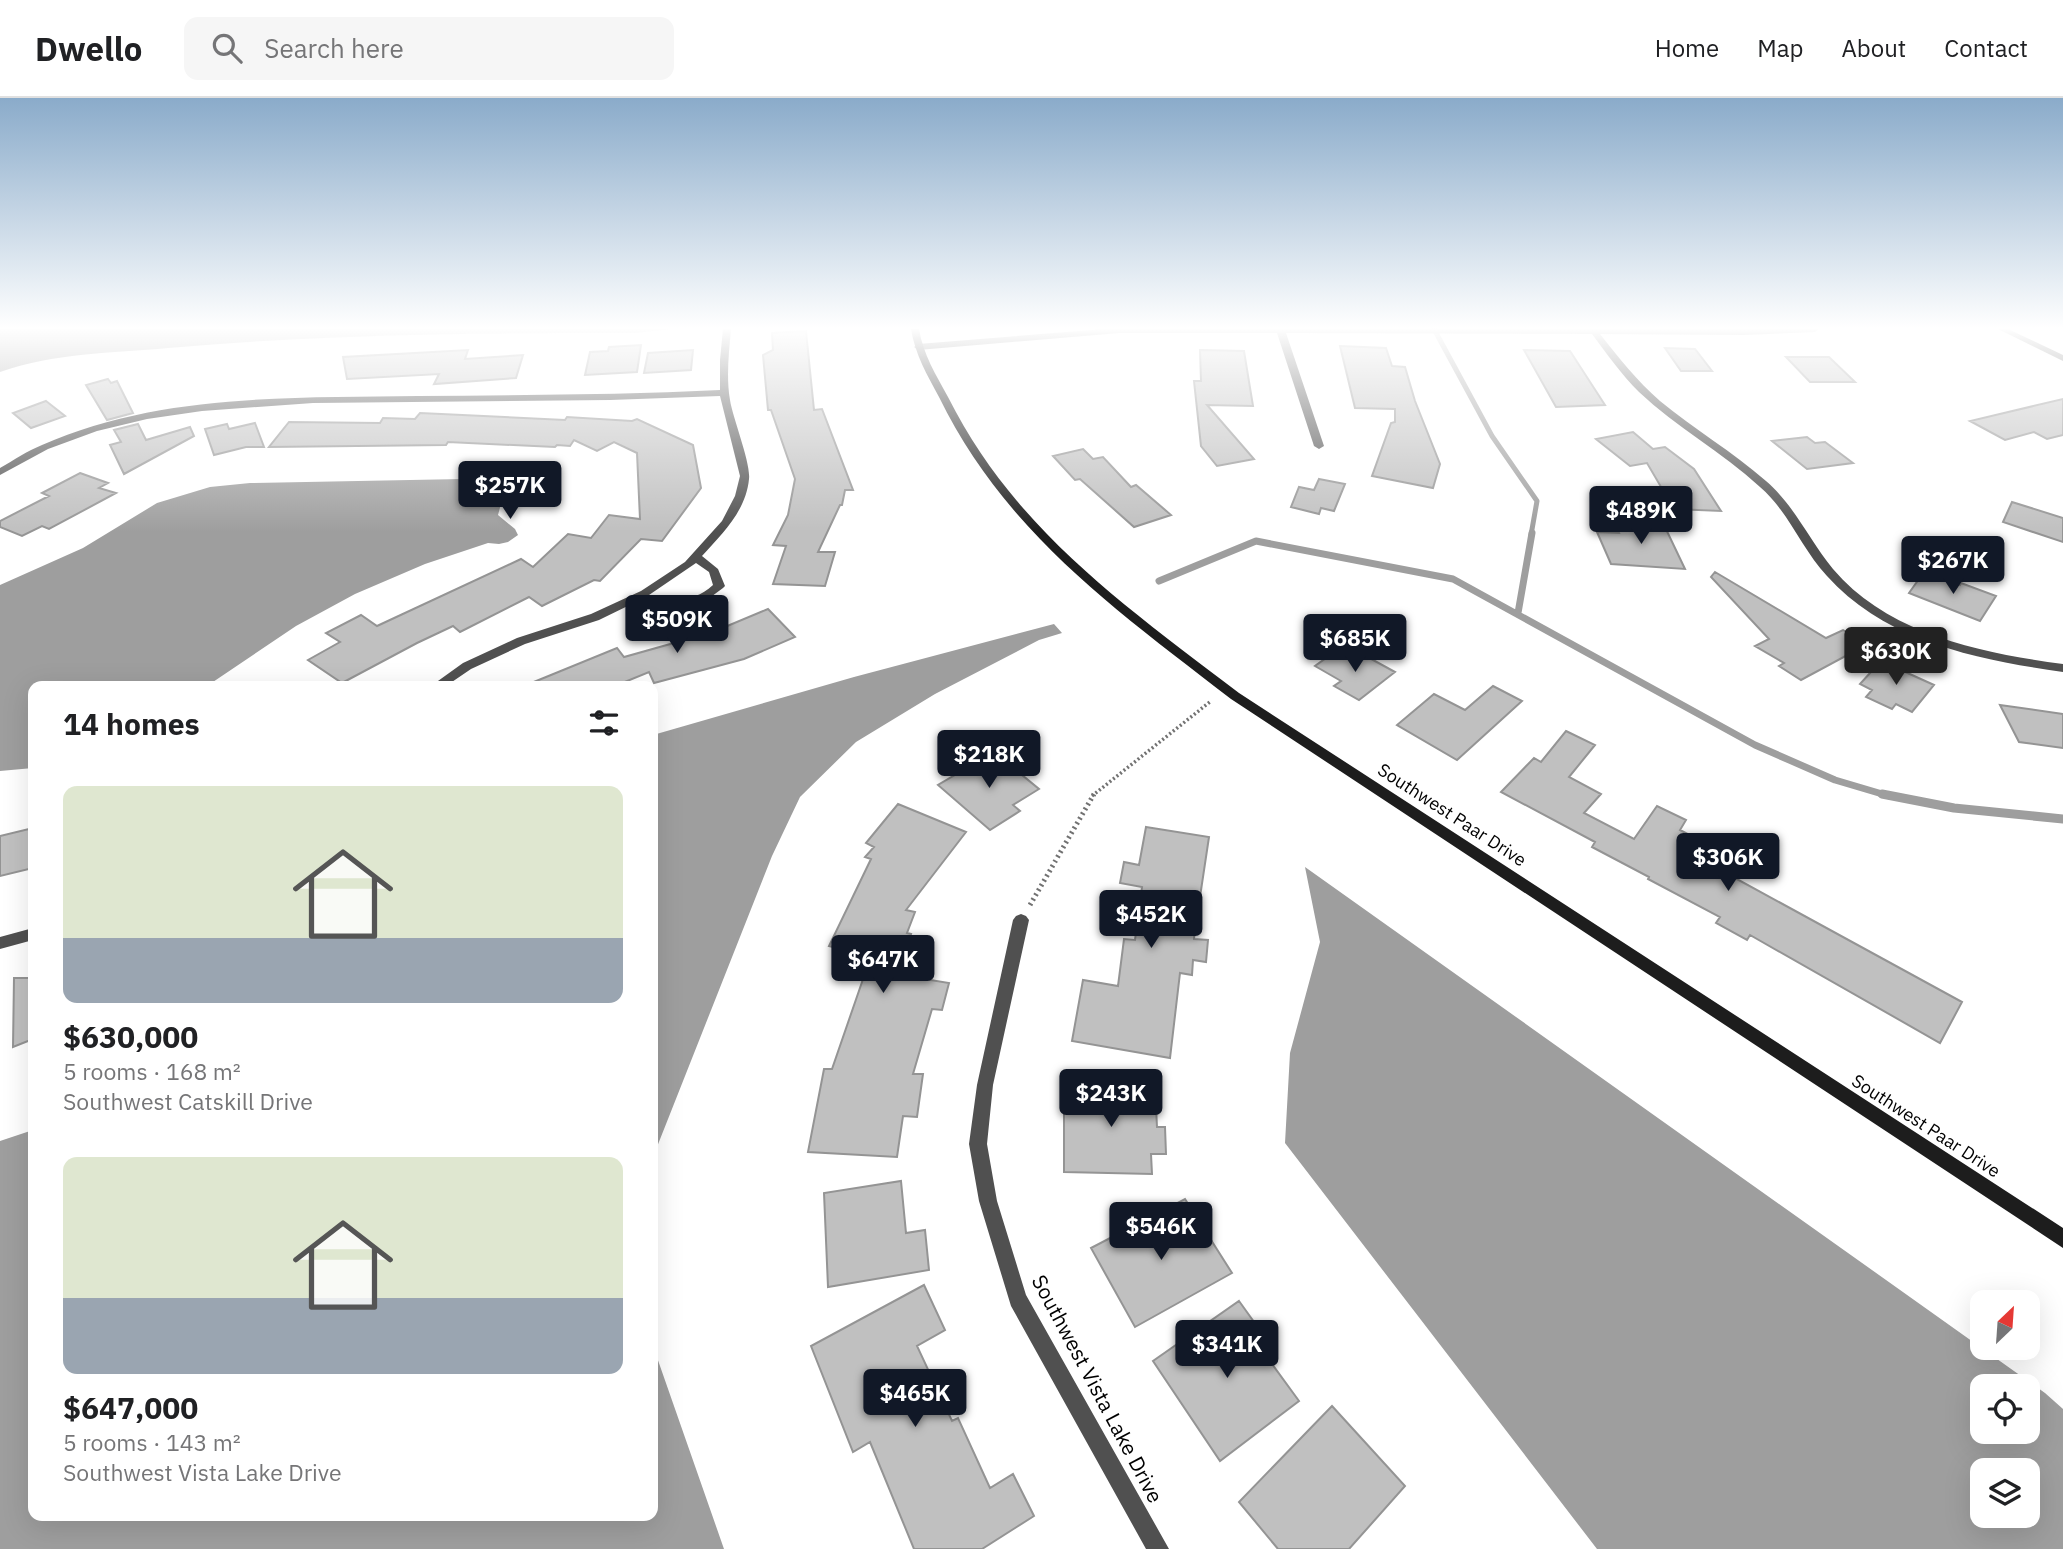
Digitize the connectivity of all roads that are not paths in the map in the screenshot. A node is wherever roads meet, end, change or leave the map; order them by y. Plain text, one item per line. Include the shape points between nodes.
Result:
1 (521, 397) edge
2 (726, 397) edge
3 (944, 397) edge
4 (1303, 397) edge
5 (1652, 397) edge
6 (1319, 446) dead end
7 (0, 472) edge
8 (696, 557) junction
9 (639, 596) junction
10 (2063, 668) edge
11 (444, 681) edge
12 (1021, 920) road end
13 (28, 935) edge
14 (0, 943) edge
15 (2063, 1239) edge
16 (1158, 1549) edge

1 - 7 street via 340,400 188,410 83,433
2 - 8 street via 745,476 727,522
3 - 15 street, Southwest Paar Drive via 980,464 1040,536 1121,609 1226,689
4 - 6 street
5 - 10 street via 1755,476 1789,510 1811,548 1859,601 1938,642 2020,663
8 - 9 street
8 - 9 street via 714,571 719,586 705,600 675,605
9 - 11 street via 595,617 521,641
12 - 16 street, Southwest Vista Lake Drive via 979,1132 988,1201 1017,1299
13 - 14 street

